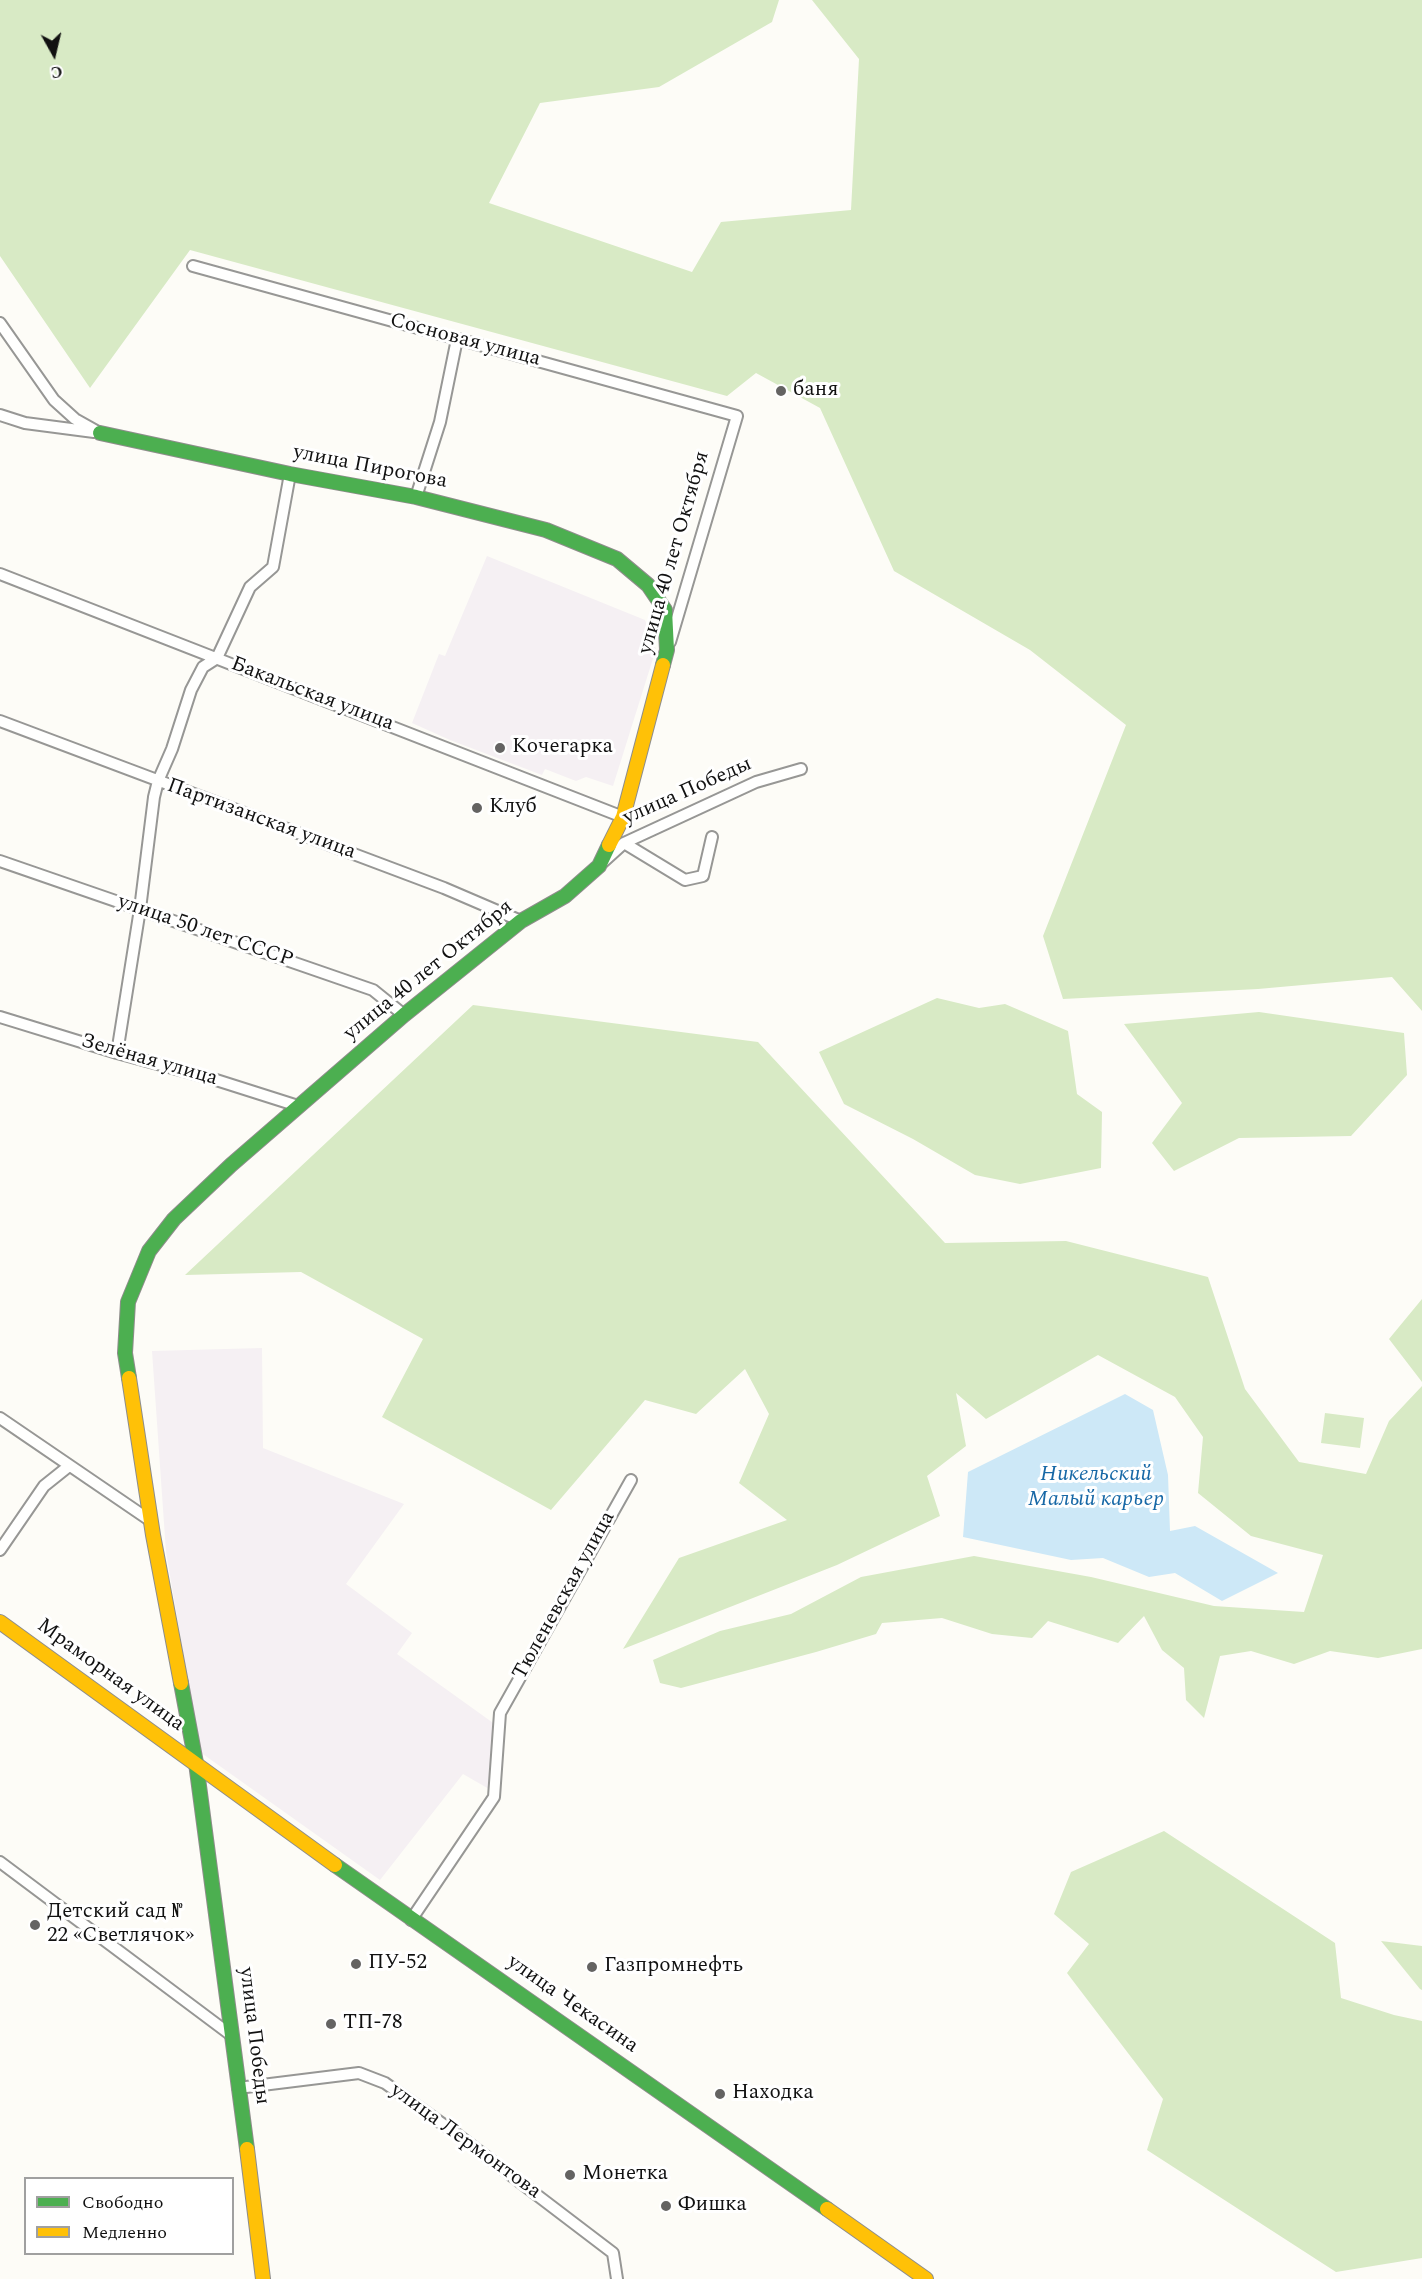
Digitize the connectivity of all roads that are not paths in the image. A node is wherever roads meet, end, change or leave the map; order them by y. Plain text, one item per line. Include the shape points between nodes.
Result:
1 (193, 266) dead end
2 (0, 323) edge
3 (457, 339) junction
4 (0, 415) edge
5 (737, 416) joint
6 (100, 433) junction
7 (290, 474) junction
8 (416, 497) junction
9 (0, 574) edge
10 (667, 650) junction
11 (217, 658) junction
12 (0, 721) edge
13 (801, 769) dead end
14 (158, 781) junction
15 (623, 817) junction
16 (712, 837) dead end
17 (624, 843) junction
18 (0, 861) edge
19 (599, 866) junction
20 (140, 909) junction
21 (521, 921) junction
22 (404, 1015) junction
23 (0, 1017) edge
24 (117, 1053) junction
25 (298, 1106) junction
26 (0, 1418) edge
27 (69, 1466) junction
28 (631, 1480) dead end
29 (150, 1521) junction
30 (0, 1550) edge
31 (0, 1622) edge
32 (196, 1763) junction
33 (0, 1862) edge
34 (411, 1920) junction
35 (231, 2035) junction
36 (238, 2088) junction
37 (263, 2279) edge
38 (617, 2279) edge
39 (926, 2279) edge

1 - 3 street, Сосновая улица
2 - 6 street via 54,400
3 - 5 street, Сосновая улица
3 - 8 street via 440,422
4 - 6 street, улица Пирогова via 26,423
5 - 10 street, улица 40 лет Октября
6 - 7 street, улица Пирогова
7 - 8 street, улица Пирогова
7 - 11 street via 273,567 250,587
8 - 10 street, улица Пирогова via 546,530 617,559 648,585 665,610
9 - 11 street, Бакальская улица
10 - 15 street, улица 40 лет Октября
11 - 14 street via 203,667 191,690
11 - 15 street, Бакальская улица
12 - 14 street, Партизанская улица
13 - 17 street, улица Победы via 756,782
14 - 20 street
14 - 21 street, Партизанская улица via 444,888
15 - 19 street, улица 40 лет Октября
16 - 17 street via 703,876 685,880
17 - 19 street, улица Победы
18 - 20 street, улица 50 лет СССР
19 - 21 street, улица 40 лет Октября via 565,896
20 - 22 street, улица 50 лет СССР via 373,990
20 - 24 street
21 - 22 street, улица 40 лет Октября
22 - 25 street, улица 40 лет Октября
23 - 24 street, Зелёная улица
24 - 25 street, Зелёная улица
25 - 29 street, улица 40 лет Октября via 174,1219 148,1251 128,1302 125,1353
26 - 27 street
27 - 29 street
27 - 30 street via 44,1486
28 - 34 street, Тюленевская улица via 500,1713 494,1797
29 - 32 street, улица Победы
31 - 32 street, Мраморная улица
32 - 34 street, улица Чекасина
32 - 35 street, улица Победы
33 - 35 street
34 - 39 street, улица Чекасина
35 - 36 street, улица Победы
36 - 37 street, улица Победы
36 - 38 street, улица Лермонтова via 359,2073 385,2083 613,2253

